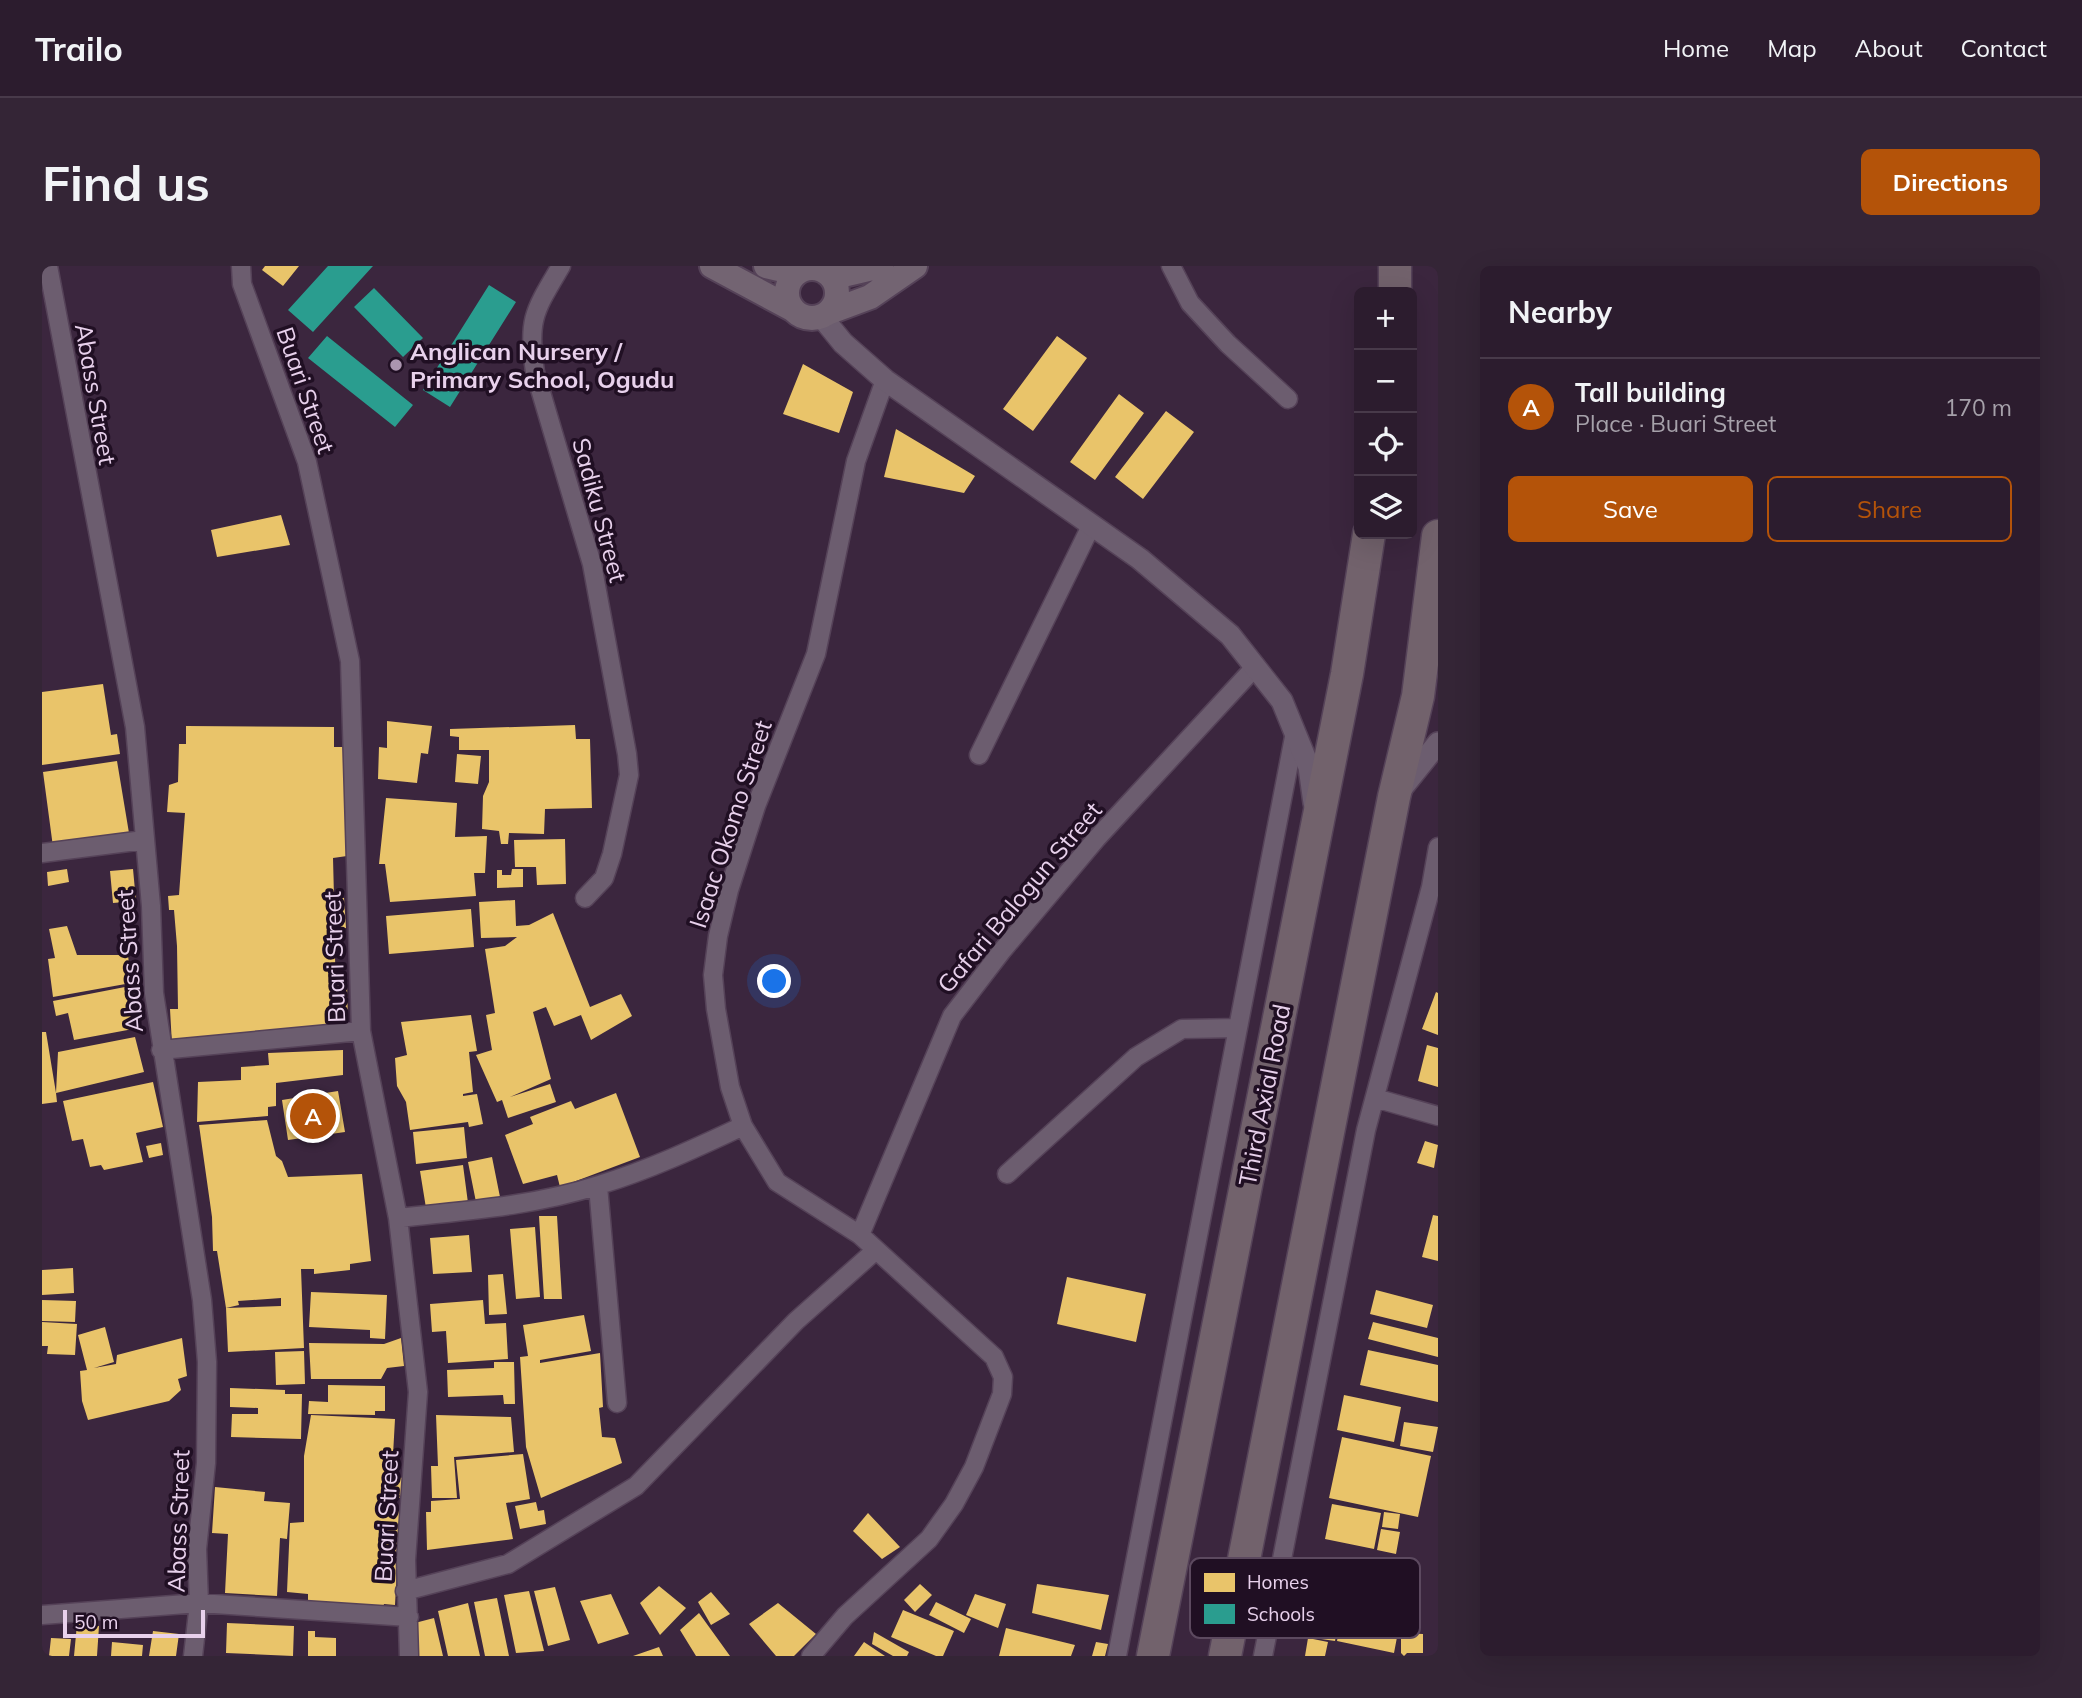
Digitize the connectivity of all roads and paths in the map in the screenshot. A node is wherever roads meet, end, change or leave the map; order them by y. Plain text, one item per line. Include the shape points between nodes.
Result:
1 (48, 266) edge
2 (241, 266) edge
3 (561, 266) edge
4 (712, 266) edge
5 (766, 266) edge
6 (881, 266) edge
7 (915, 266) edge
8 (1171, 266) edge
9 (1395, 266) edge
10 (812, 270) edge
11 (1395, 287) edge
12 (792, 309) junction
13 (824, 315) junction
14 (885, 380) junction
15 (1288, 399) dead end
16 (1091, 526) junction
17 (1438, 536) edge
18 (1368, 539) edge
19 (1256, 666) junction
20 (1295, 732) junction
21 (1438, 743) edge
22 (979, 755) dead end
23 (1394, 797) junction
24 (1315, 836) junction
25 (144, 840) junction
26 (1438, 847) edge
27 (42, 853) edge
28 (584, 898) dead end
29 (1238, 1028) junction
30 (361, 1031) junction
31 (161, 1050) junction
32 (1375, 1098) junction
33 (1438, 1116) edge
34 (743, 1126) junction
35 (1007, 1174) dead end
36 (598, 1186) junction
37 (398, 1218) junction
38 (860, 1235) junction
39 (876, 1250) junction
40 (617, 1403) dead end
41 (1245, 1558) edge
42 (1283, 1558) edge
43 (405, 1591) junction
44 (200, 1603) junction
45 (42, 1615) edge
46 (409, 1617) junction
47 (1229, 1638) edge
48 (1267, 1638) edge
49 (193, 1656) edge
50 (409, 1656) edge
51 (811, 1656) edge
52 (1117, 1656) edge
53 (1153, 1656) edge
54 (1225, 1656) edge
55 (1263, 1656) edge

1 - 25 street, Abass Street via 127,676 139,756
2 - 30 street, Buari Street via 242,284 307,462 350,662
3 - 28 street, Sadiku Street via 533,314 530,342 592,564 629,775 604,878
4 - 12 main road
5 - 10 main road
6 - 10 main road via 847,274
7 - 13 main road via 870,297
8 - 15 street via 1190,303
9 - 11 highway
10 - 12 main road via 787,288
10 - 13 main road via 833,279 837,296
12 - 13 main road via 807,318
13 - 14 street via 843,343
14 - 16 street
14 - 34 street, Isaac Okomo Street via 856,461 816,654 756,806 718,936 713,975 716,1009 730,1087
16 - 19 street via 1188,598 1230,635
16 - 22 street
17 - 23 highway via 1418,696
18 - 24 highway, Third Axial Road
19 - 20 street via 1282,701
19 - 38 street, Gafari Balogun Street via 1097,838 960,1006 933,1059
20 - 24 street via 1312,780
20 - 29 street
21 - 23 street
23 - 41 highway
24 - 53 highway, Third Axial Road
25 - 27 street
25 - 31 street, Abass Street
26 - 32 street
29 - 35 street via 1182,1029 1136,1057
29 - 52 street
30 - 31 street
30 - 37 street, Buari Street
31 - 44 street, Abass Street via 202,1300 207,1362 206,1463 197,1549
32 - 33 street
32 - 42 street
34 - 36 street
34 - 38 street, Isaac Okomo Street via 777,1182
36 - 37 street via 514,1205
36 - 40 street
37 - 43 street, Buari Street via 418,1392
38 - 39 street, Isaac Okomo Street
39 - 43 street via 796,1321 636,1486 508,1564
39 - 51 street, Isaac Okomo Street via 993,1357 1003,1377 1002,1394 974,1467 929,1539 845,1616
43 - 46 street, Buari Street
44 - 45 street
44 - 46 street
44 - 49 street, Abass Street
46 - 50 street, Buari Street
47 - 54 highway
48 - 55 street

